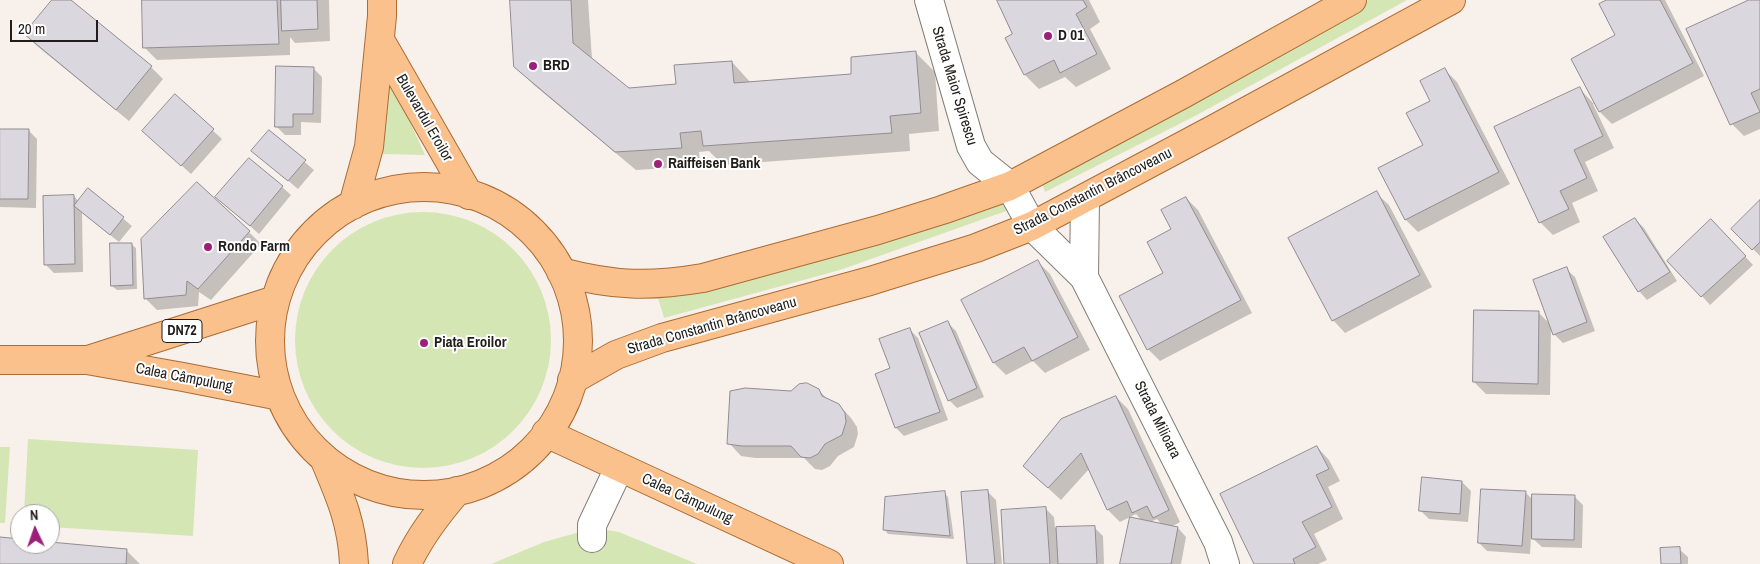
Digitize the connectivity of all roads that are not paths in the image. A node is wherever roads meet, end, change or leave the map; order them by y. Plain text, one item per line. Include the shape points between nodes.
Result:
1 (382, 0) edge
2 (929, 0) edge
3 (1352, 0) edge
4 (1440, 3) edge
5 (380, 40) junction
6 (1010, 186) junction
7 (469, 195) junction
8 (1085, 199) junction
9 (353, 206) junction
10 (1032, 226) junction
11 (561, 272) junction
12 (1084, 277) junction
13 (276, 300) junction
14 (0, 360) edge
15 (87, 360) junction
16 (572, 380) junction
17 (280, 396) junction
18 (546, 433) junction
19 (324, 458) junction
20 (619, 468) junction
21 (457, 491) junction
22 (592, 538) dead end
23 (354, 564) edge
24 (407, 564) edge
25 (829, 564) edge
26 (1225, 564) edge

1 - 5 main road, Bulevardul Eroilor
2 - 6 street, Strada Maior Spirescu via 971,146 980,162
3 - 6 main road
4 - 8 main road, Strada Constantin Brâncoveanu
5 - 7 main road, Bulevardul Eroilor
5 - 9 main road, Bulevardul Eroilor via 369,147
6 - 10 street, Strada Milioara
6 - 11 main road via 878,230 703,278 630,284 602,282
7 - 9 main road via 432,188 407,189 376,196
7 - 11 main road via 494,205 525,226 547,249
8 - 10 main road, Strada Constantin Brâncoveanu
8 - 12 street, Strada Milioara
9 - 13 main road via 323,225 299,251 286,272
10 - 12 street, Strada Milioara
10 - 16 main road, Strada Constantin Brâncoveanu via 976,248 870,281 662,338 616,355
11 - 16 main road via 576,323 577,348
12 - 26 street, Strada Milioara via 1218,542
13 - 15 main road, Calea Câmpulung / DN72
13 - 17 main road via 270,325 270,344
14 - 15 main road, Calea Câmpulung / DN72
15 - 17 main road, Calea Câmpulung / DN72
16 - 18 main road via 564,405
17 - 19 main road via 298,430
18 - 20 main road, Calea Câmpulung
18 - 21 main road via 515,465 488,481
19 - 21 main road via 349,476 383,489 414,494
19 - 23 main road via 347,515 353,539
20 - 22 street via 592,524
20 - 25 main road, Calea Câmpulung
21 - 24 main road via 432,520

